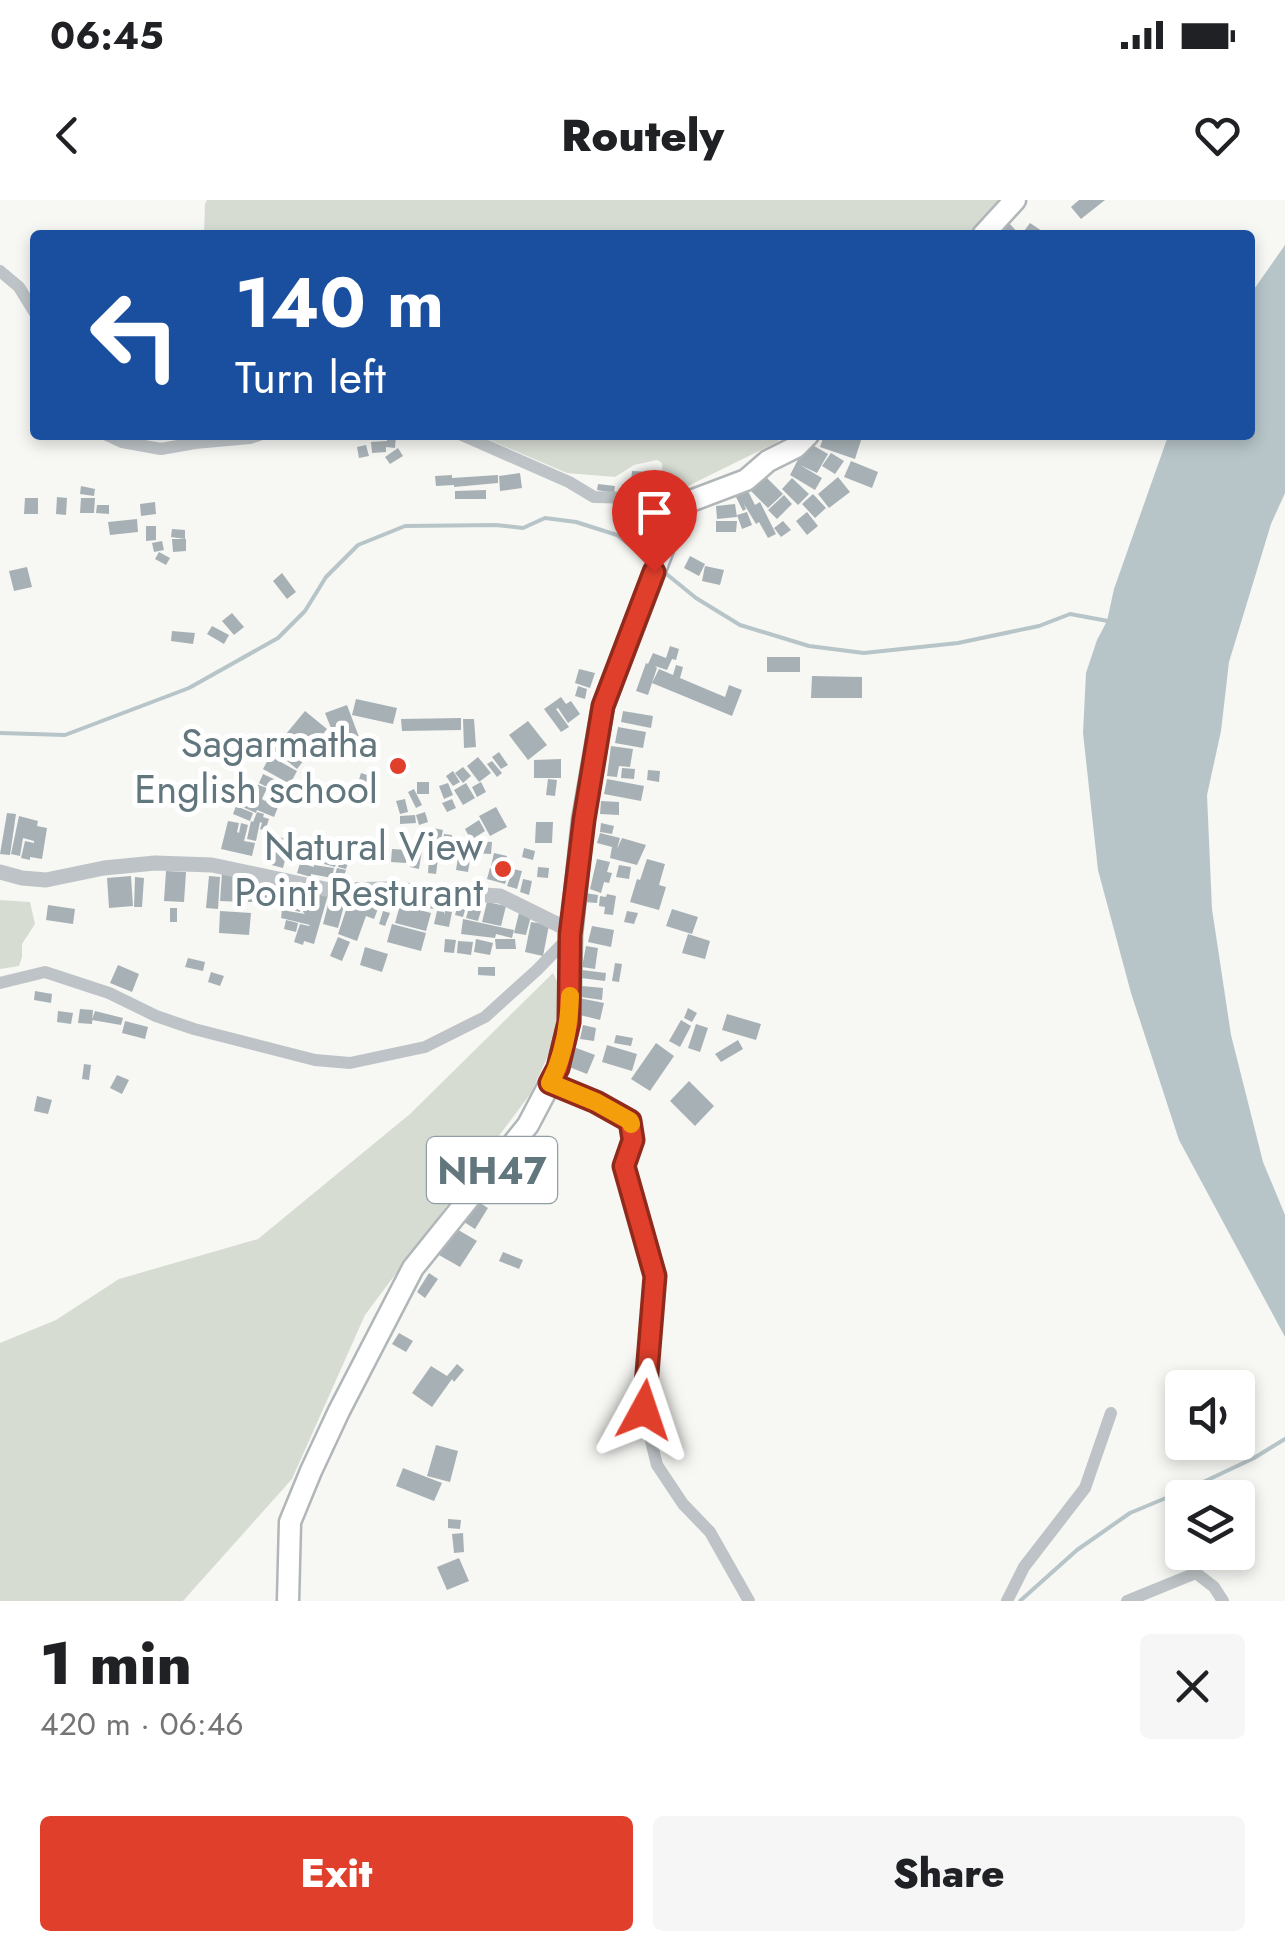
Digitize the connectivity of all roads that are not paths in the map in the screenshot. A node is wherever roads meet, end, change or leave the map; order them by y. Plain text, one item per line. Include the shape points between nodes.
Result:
1 (1015, 200) edge
2 (988, 230) edge
3 (0, 271) edge
4 (30, 305) edge
5 (118, 440) edge
6 (222, 440) edge
7 (473, 440) edge
8 (803, 440) edge
9 (687, 502) junction
10 (0, 872) edge
11 (571, 933) junction
12 (0, 984) edge
13 (550, 1083) junction
14 (1110, 1413) dead end
15 (288, 1601) edge
16 (749, 1601) edge
17 (1007, 1601) edge
18 (1127, 1601) edge
19 (1224, 1601) edge

1 - 2 highway
3 - 4 street
5 - 6 street via 162,449
7 - 9 street via 594,497
8 - 9 highway via 746,480
9 - 11 highway, NH47 via 603,706
10 - 11 street via 46,880 155,863 212,865 330,890 500,896
11 - 12 street via 485,1017 424,1048 350,1062 210,1034 44,972
11 - 13 highway, NH47 via 569,1022
13 - 15 highway, NH47 via 528,1125 413,1268 339,1411 290,1522
13 - 16 street via 630,1121 633,1140 624,1166 655,1276 644,1410 656,1465 710,1532
14 - 17 street via 1085,1488 1024,1567
18 - 19 street via 1196,1572

